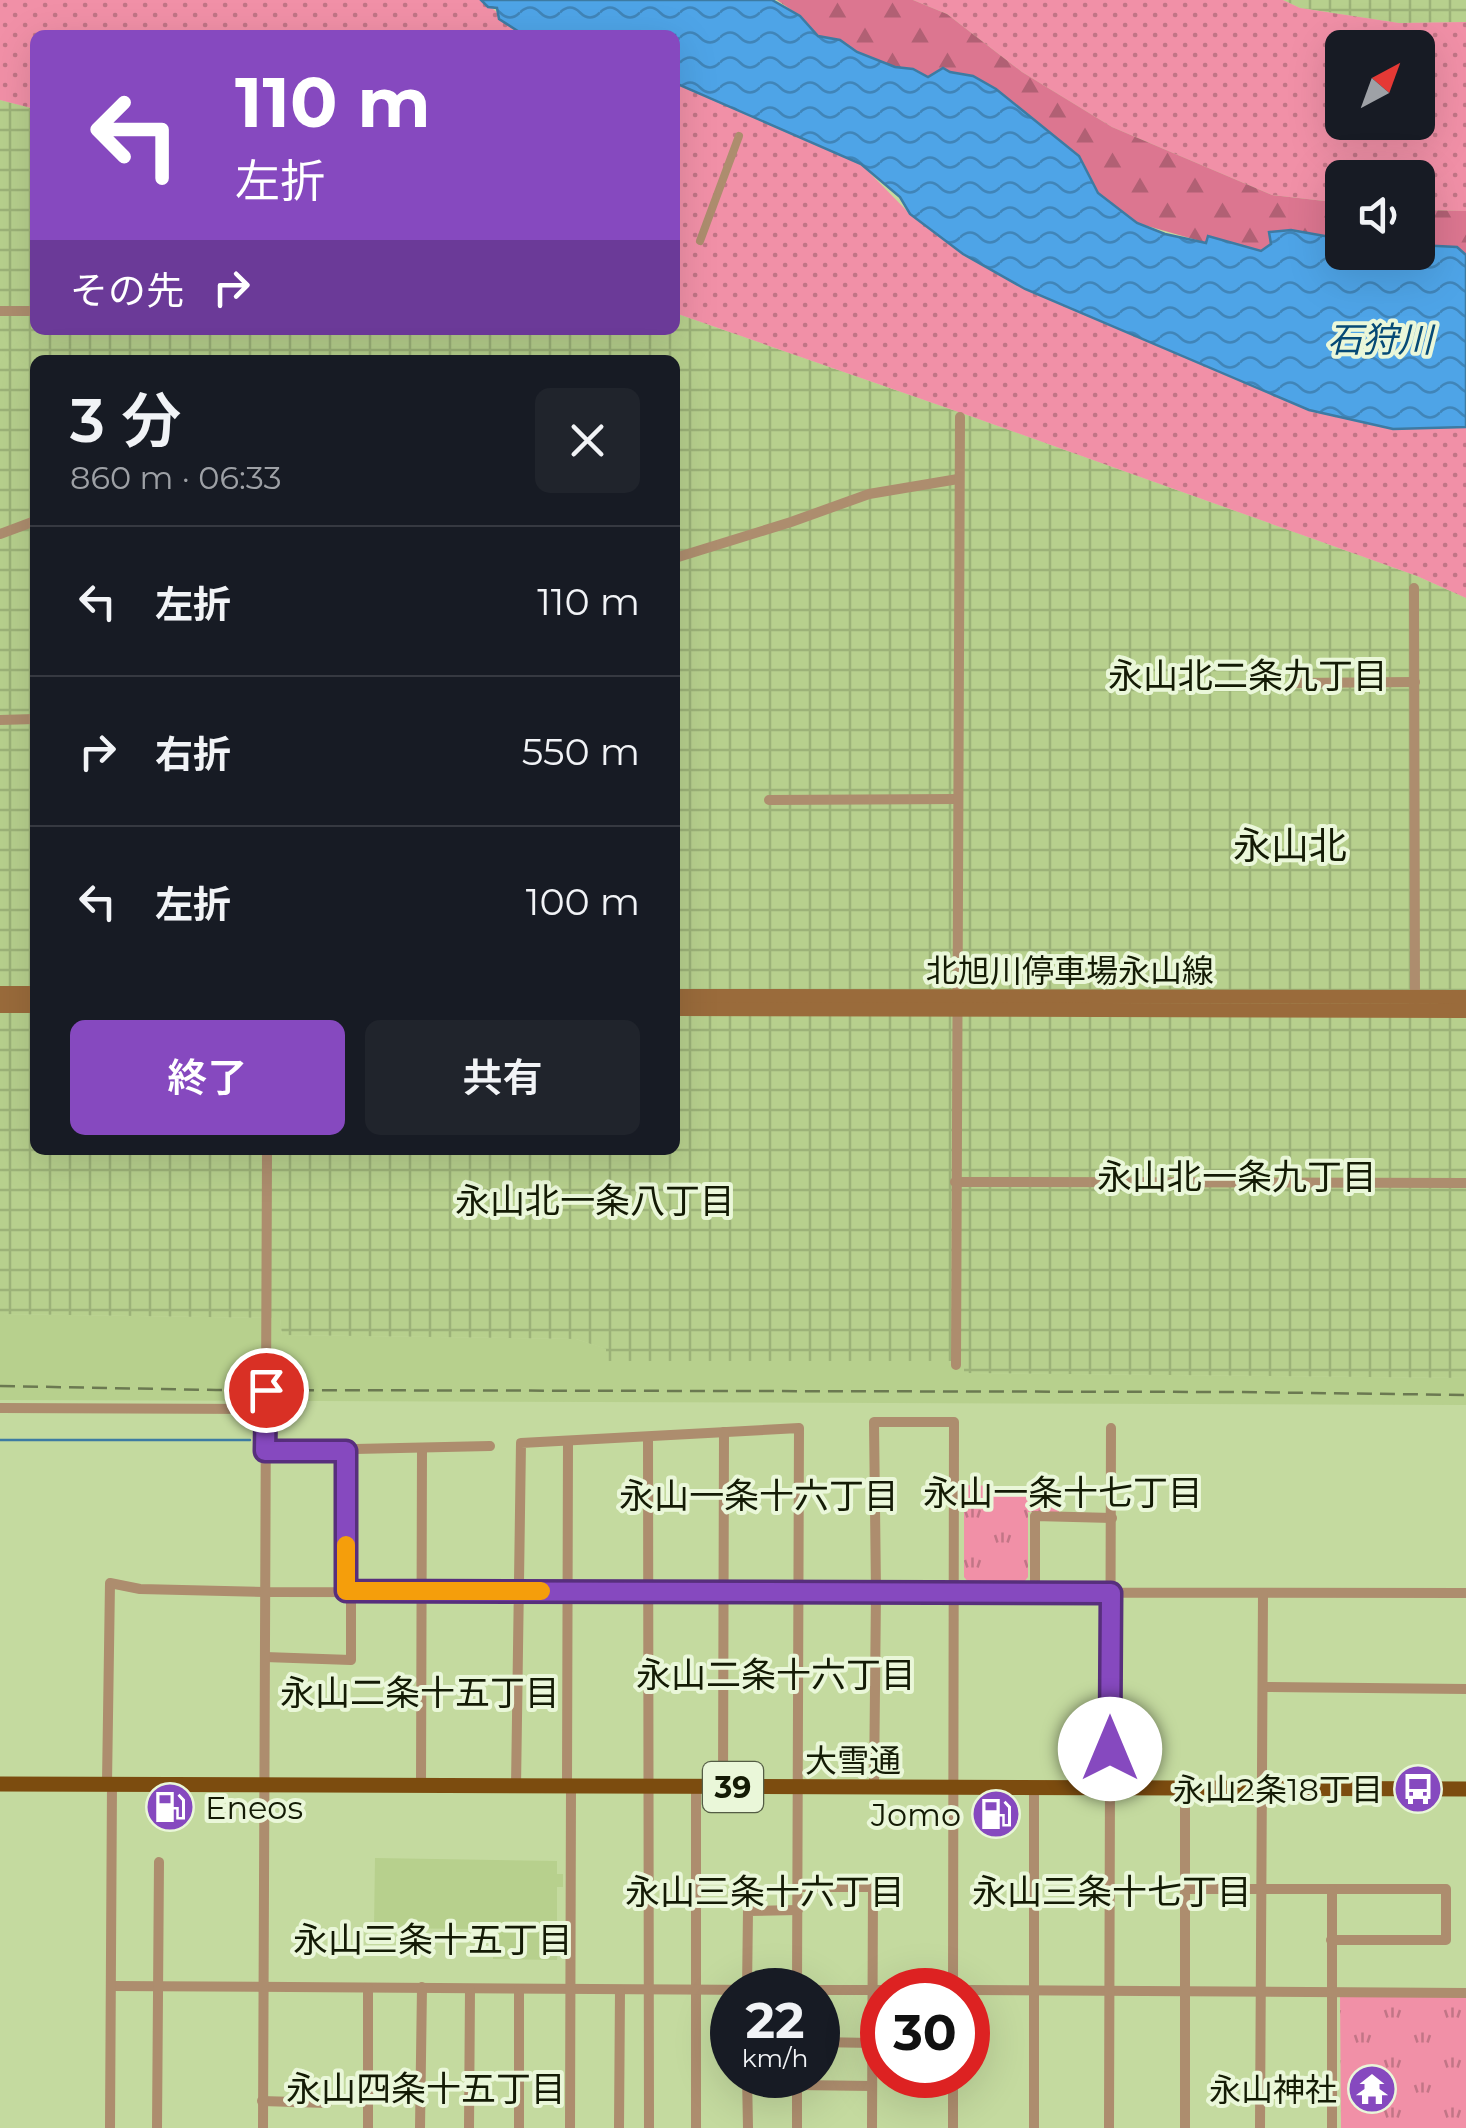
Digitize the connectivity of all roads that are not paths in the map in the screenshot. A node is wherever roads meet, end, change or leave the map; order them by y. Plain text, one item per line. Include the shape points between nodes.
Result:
1 (740, 136) dead end
2 (700, 241) dead end
3 (0, 311) edge
4 (30, 312) edge
5 (960, 418) dead end
6 (958, 478) junction
7 (30, 524) edge
8 (0, 534) edge
9 (680, 556) edge
10 (1414, 588) dead end
11 (1293, 682) dead end
12 (1414, 682) junction
13 (0, 720) edge
14 (30, 720) edge
15 (957, 798) junction
16 (769, 800) dead end
17 (0, 993) edge
18 (30, 993) edge
19 (680, 996) edge
20 (1466, 997) edge
21 (956, 1004) junction
22 (1415, 1004) junction
23 (0, 1006) edge
24 (30, 1006) edge
25 (680, 1009) edge
26 (1466, 1011) edge
27 (267, 1155) edge
28 (955, 1182) junction
29 (1466, 1183) edge
30 (956, 1365) dead end
31 (0, 1408) edge
32 (266, 1409) junction
33 (1111, 1428) dead end
34 (724, 1432) junction
35 (648, 1436) junction
36 (568, 1442) junction
37 (490, 1446) dead end
38 (422, 1449) junction
39 (265, 1451) junction
40 (346, 1451) junction
41 (1112, 1518) junction
42 (567, 1590) junction
43 (349, 1591) junction
44 (420, 1591) junction
45 (520, 1591) junction
46 (647, 1591) junction
47 (265, 1592) junction
48 (722, 1592) junction
49 (798, 1592) junction
50 (876, 1592) junction
51 (1035, 1593) junction
52 (1111, 1593) junction
53 (1263, 1593) junction
54 (1466, 1593) edge
55 (954, 1594) junction
56 (265, 1658) junction
57 (1264, 1687) junction
58 (1466, 1689) edge
59 (0, 1784) edge
60 (110, 1784) junction
61 (264, 1784) junction
62 (421, 1786) junction
63 (696, 1786) junction
64 (516, 1787) junction
65 (568, 1787) junction
66 (648, 1787) junction
67 (723, 1787) junction
68 (874, 1787) junction
69 (798, 1788) junction
70 (953, 1788) junction
71 (1034, 1788) junction
72 (1110, 1788) junction
73 (1262, 1788) junction
74 (1185, 1789) junction
75 (1466, 1789) edge
76 (159, 1862) dead end
77 (798, 1887) junction
78 (1185, 1889) junction
79 (1260, 1890) junction
80 (1332, 1890) junction
81 (798, 1910) junction
82 (1332, 1940) junction
83 (747, 1968) edge
84 (797, 1968) edge
85 (872, 1968) edge
86 (953, 1968) edge
87 (112, 1986) junction
88 (262, 1987) junction
89 (422, 1987) junction
90 (158, 1988) junction
91 (368, 1988) junction
92 (570, 1988) junction
93 (470, 1989) junction
94 (519, 1989) junction
95 (620, 1990) junction
96 (649, 1990) junction
97 (696, 1990) junction
98 (710, 1990) edge
99 (990, 1990) edge
100 (1034, 1990) junction
101 (1109, 1990) junction
102 (1260, 1990) junction
103 (1185, 1991) junction
104 (1331, 1991) junction
105 (1466, 1993) edge
106 (748, 2098) edge
107 (797, 2098) edge
108 (872, 2098) edge
109 (953, 2098) edge
110 (262, 2101) junction
111 (327, 2103) dead end
112 (110, 2128) edge
113 (157, 2128) edge
114 (263, 2128) edge
115 (368, 2128) edge
116 (420, 2128) edge
117 (469, 2128) edge
118 (519, 2128) edge
119 (570, 2128) edge
120 (619, 2128) edge
121 (649, 2128) edge
122 (696, 2128) edge
123 (748, 2128) edge
124 (797, 2128) edge
125 (872, 2128) edge
126 (953, 2128) edge
127 (1034, 2128) edge
128 (1109, 2128) edge
129 (1185, 2128) edge
130 (1260, 2128) edge
131 (1332, 2128) edge

1 - 2 street
3 - 4 street
5 - 6 street
6 - 9 street via 869,494
6 - 15 street
7 - 8 street
10 - 12 street
11 - 12 street
12 - 22 street
13 - 14 street
15 - 16 street
15 - 21 street
17 - 18 main road
19 - 21 main road, 北旭川停車場永山線
20 - 22 main road, 北旭川停車場永山線
21 - 22 main road, 北旭川停車場永山線
21 - 25 main road, 北旭川停車場永山線
21 - 28 street
22 - 26 main road, 北旭川停車場永山線
23 - 24 main road
27 - 32 street
28 - 29 street
28 - 30 street
31 - 32 street
32 - 39 street
33 - 41 street
34 - 35 street
34 - 48 street
34 - 49 street via 799,1428
35 - 36 street
35 - 46 street
36 - 42 street
36 - 45 street via 521,1444
37 - 38 street
38 - 40 street
38 - 44 street
39 - 40 street
39 - 47 street
40 - 43 street
41 - 51 street via 1035,1516
41 - 52 street
42 - 45 street
42 - 46 street
42 - 65 street
43 - 44 street
43 - 47 street
43 - 56 street via 351,1660
44 - 45 street
44 - 62 street
45 - 64 street
46 - 48 street
46 - 66 street
47 - 56 street
47 - 60 street via 110,1583
48 - 49 street
48 - 67 street
49 - 50 street
49 - 69 street
50 - 55 street
50 - 55 street via 874,1422 954,1422
50 - 68 street
51 - 52 street
51 - 55 street
52 - 53 street
52 - 72 street
53 - 54 street
53 - 57 street
55 - 70 street
56 - 61 street
57 - 58 street
57 - 73 street
59 - 60 highway, 大雪通 / 39
60 - 61 highway, 大雪通 / 39
60 - 87 street
61 - 62 highway, 大雪通 / 39
61 - 88 street
62 - 64 highway, 大雪通 / 39
63 - 66 highway, 大雪通 / 39
63 - 67 highway, 大雪通 / 39
63 - 97 street
64 - 65 highway, 大雪通 / 39
65 - 66 highway, 大雪通 / 39
65 - 92 street
66 - 96 street
67 - 69 highway, 大雪通 / 39
68 - 69 highway, 大雪通 / 39
68 - 70 highway, 大雪通 / 39
69 - 77 street
70 - 71 highway, 大雪通 / 39
70 - 86 street
71 - 72 highway, 大雪通 / 39
71 - 100 street
72 - 74 highway, 大雪通 / 39
72 - 101 street
73 - 74 highway, 大雪通 / 39
73 - 75 highway, 大雪通 / 39
73 - 79 street
74 - 78 street
76 - 90 street
77 - 81 street
77 - 85 street via 873,1887
78 - 79 street
78 - 103 street
79 - 80 street
79 - 102 street
80 - 82 street
80 - 82 street via 1446,1890 1446,1940
81 - 83 street via 748,1911
81 - 84 street
82 - 104 street
87 - 90 street
87 - 112 street
88 - 90 street
88 - 91 street
88 - 110 street
89 - 91 street
89 - 93 street
89 - 116 street
90 - 113 street
91 - 115 street
92 - 94 street
92 - 95 street
92 - 119 street
93 - 94 street
93 - 117 street
94 - 118 street
95 - 96 street
95 - 120 street
96 - 97 street
96 - 121 street
97 - 98 street
97 - 122 street
99 - 100 street
100 - 101 street
100 - 127 street
101 - 103 street
101 - 128 street
102 - 103 street
102 - 104 street
102 - 130 street
103 - 129 street
104 - 105 street
104 - 131 street
106 - 123 street
107 - 124 street
108 - 125 street
109 - 126 street
110 - 111 street
110 - 114 street

